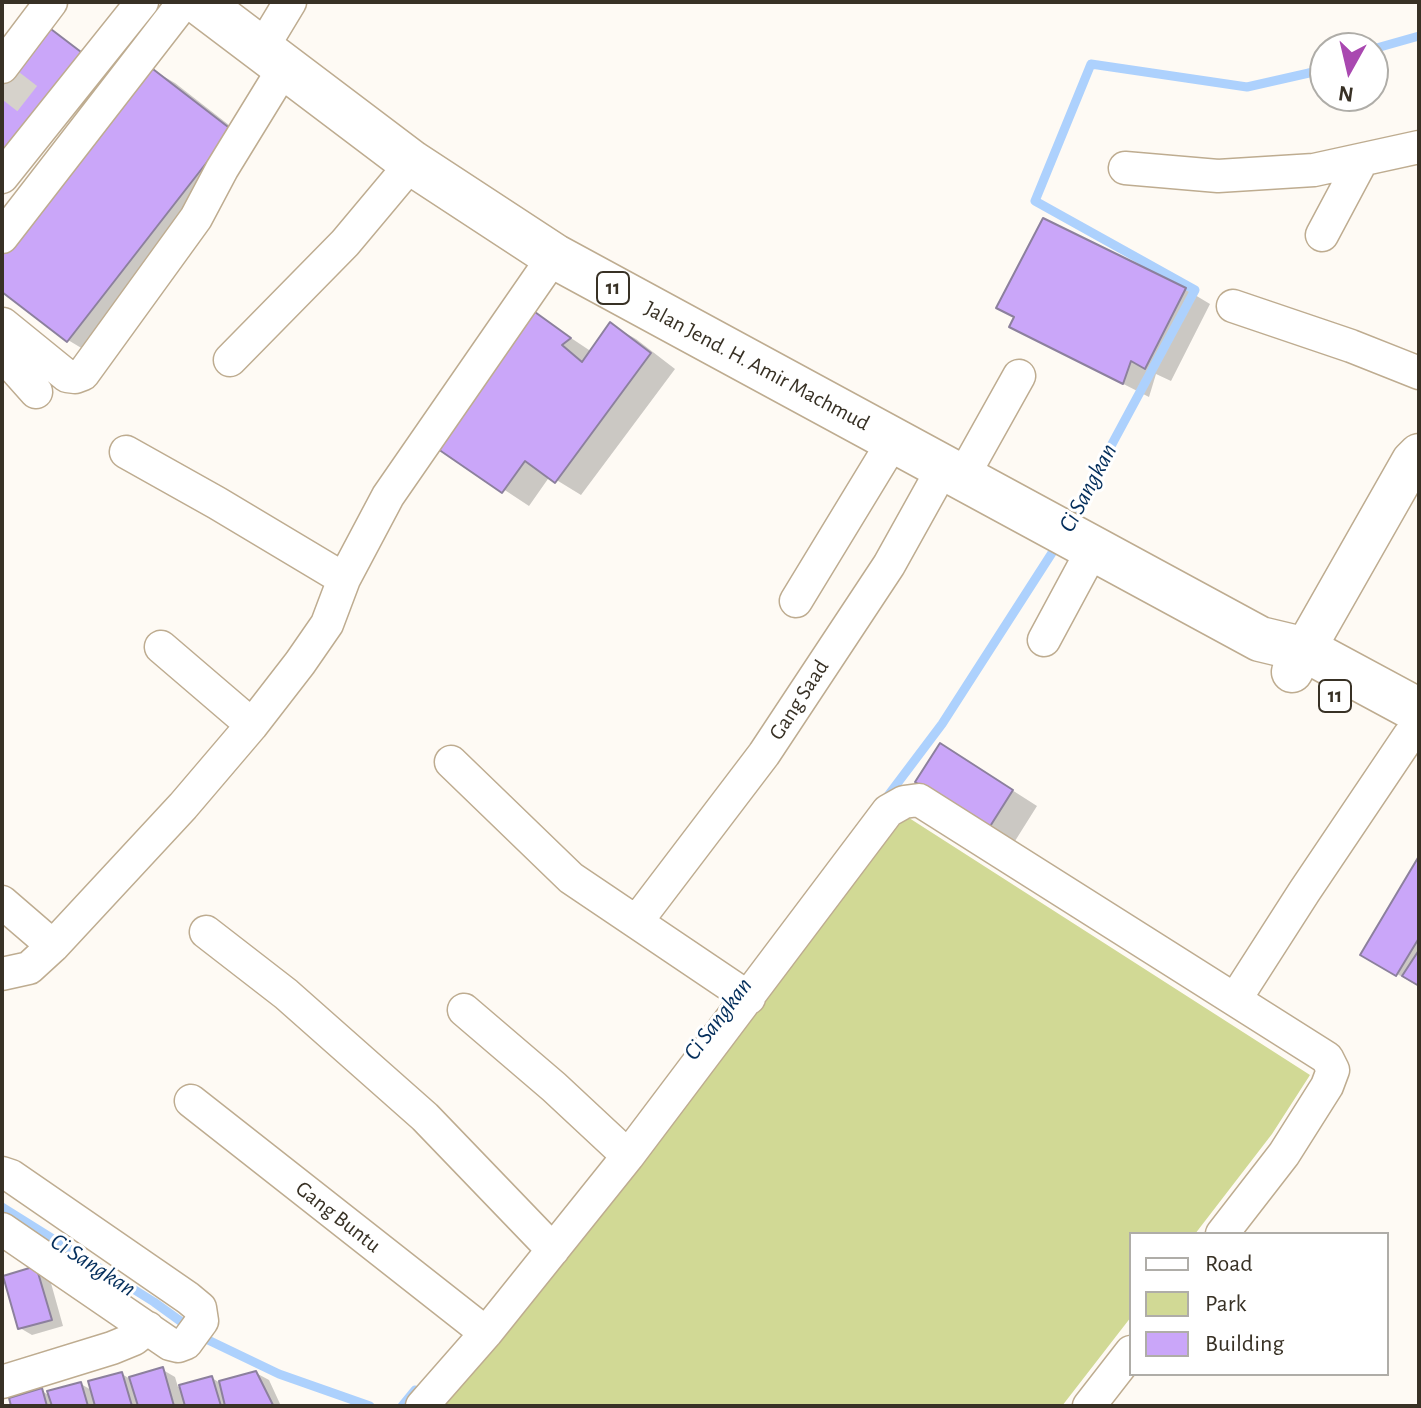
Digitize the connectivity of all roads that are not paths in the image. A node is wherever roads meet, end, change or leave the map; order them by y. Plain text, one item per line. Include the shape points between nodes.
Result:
1 (51, 2) edge
2 (142, 2) edge
3 (184, 2) edge
4 (199, 2) edge
5 (289, 3) edge
6 (272, 59) junction
7 (2, 67) edge
8 (1419, 147) edge
9 (1362, 160) junction
10 (412, 163) junction
11 (1125, 168) dead end
12 (2, 177) edge
13 (1322, 235) dead end
14 (2, 237) edge
15 (554, 256) junction
16 (1233, 306) dead end
17 (3, 339) edge
18 (230, 360) dead end
19 (1419, 373) edge
20 (1019, 376) dead end
21 (36, 392) dead end
22 (894, 440) junction
23 (126, 452) dead end
24 (1419, 454) edge
25 (953, 473) junction
26 (1074, 539) junction
27 (344, 579) junction
28 (796, 601) dead end
29 (1044, 640) dead end
30 (161, 647) dead end
31 (1299, 661) junction
32 (252, 725) junction
33 (1416, 729) edge
34 (451, 762) dead end
35 (2, 902) edge
36 (637, 921) junction
37 (206, 932) dead end
38 (53, 946) junction
39 (2, 974) edge
40 (744, 993) junction
41 (1236, 998) junction
42 (464, 1010) dead end
43 (191, 1101) dead end
44 (628, 1156) junction
45 (2, 1173) edge
46 (2, 1229) edge
47 (1224, 1232) edge
48 (553, 1250) junction
49 (148, 1328) junction
50 (486, 1333) junction
51 (1129, 1355) edge
52 (2, 1382) edge
53 (1097, 1403) edge
54 (422, 1406) edge

1 - 7 street
2 - 12 street via 46,114
3 - 14 street
4 - 6 highway, Jalan Jend. H. Amir Machmud / 11
5 - 6 street
6 - 10 highway, Jalan Jend. H. Amir Machmud / 11
6 - 17 street via 196,218 83,374 67,376
8 - 9 street
9 - 11 street via 1314,170 1218,176
9 - 13 street
10 - 15 highway, Jalan Jend. H. Amir Machmud / 11
10 - 18 street via 345,243
15 - 22 highway, Jalan Jend. H. Amir Machmud / 11
15 - 27 street via 388,496
16 - 19 street
17 - 21 street
20 - 25 street, Gang Saad
22 - 25 highway, Jalan Jend. H. Amir Machmud / 11
22 - 28 street
23 - 27 street
24 - 31 main road
25 - 26 highway, Jalan Jend. H. Amir Machmud / 11
25 - 36 street, Gang Saad via 764,754
26 - 29 street
26 - 31 highway, Jalan Jend. H. Amir Machmud / 11
27 - 32 street via 327,624
30 - 32 street
31 - 33 highway, Jalan Jend. H. Amir Machmud / 11
32 - 38 street
33 - 41 street
34 - 36 street via 571,878
35 - 38 street
36 - 40 street
37 - 48 street via 286,994 425,1117
38 - 39 street via 29,968
40 - 41 street via 888,811 919,800
40 - 44 street
41 - 47 street via 1327,1058 1333,1070 1284,1154
42 - 44 street
43 - 50 street, Gang Buntu
44 - 48 street
45 - 49 street via 200,1308 202,1321 186,1343 170,1344
46 - 49 street
48 - 50 street
49 - 52 street via 112,1348
50 - 54 street
51 - 53 street

